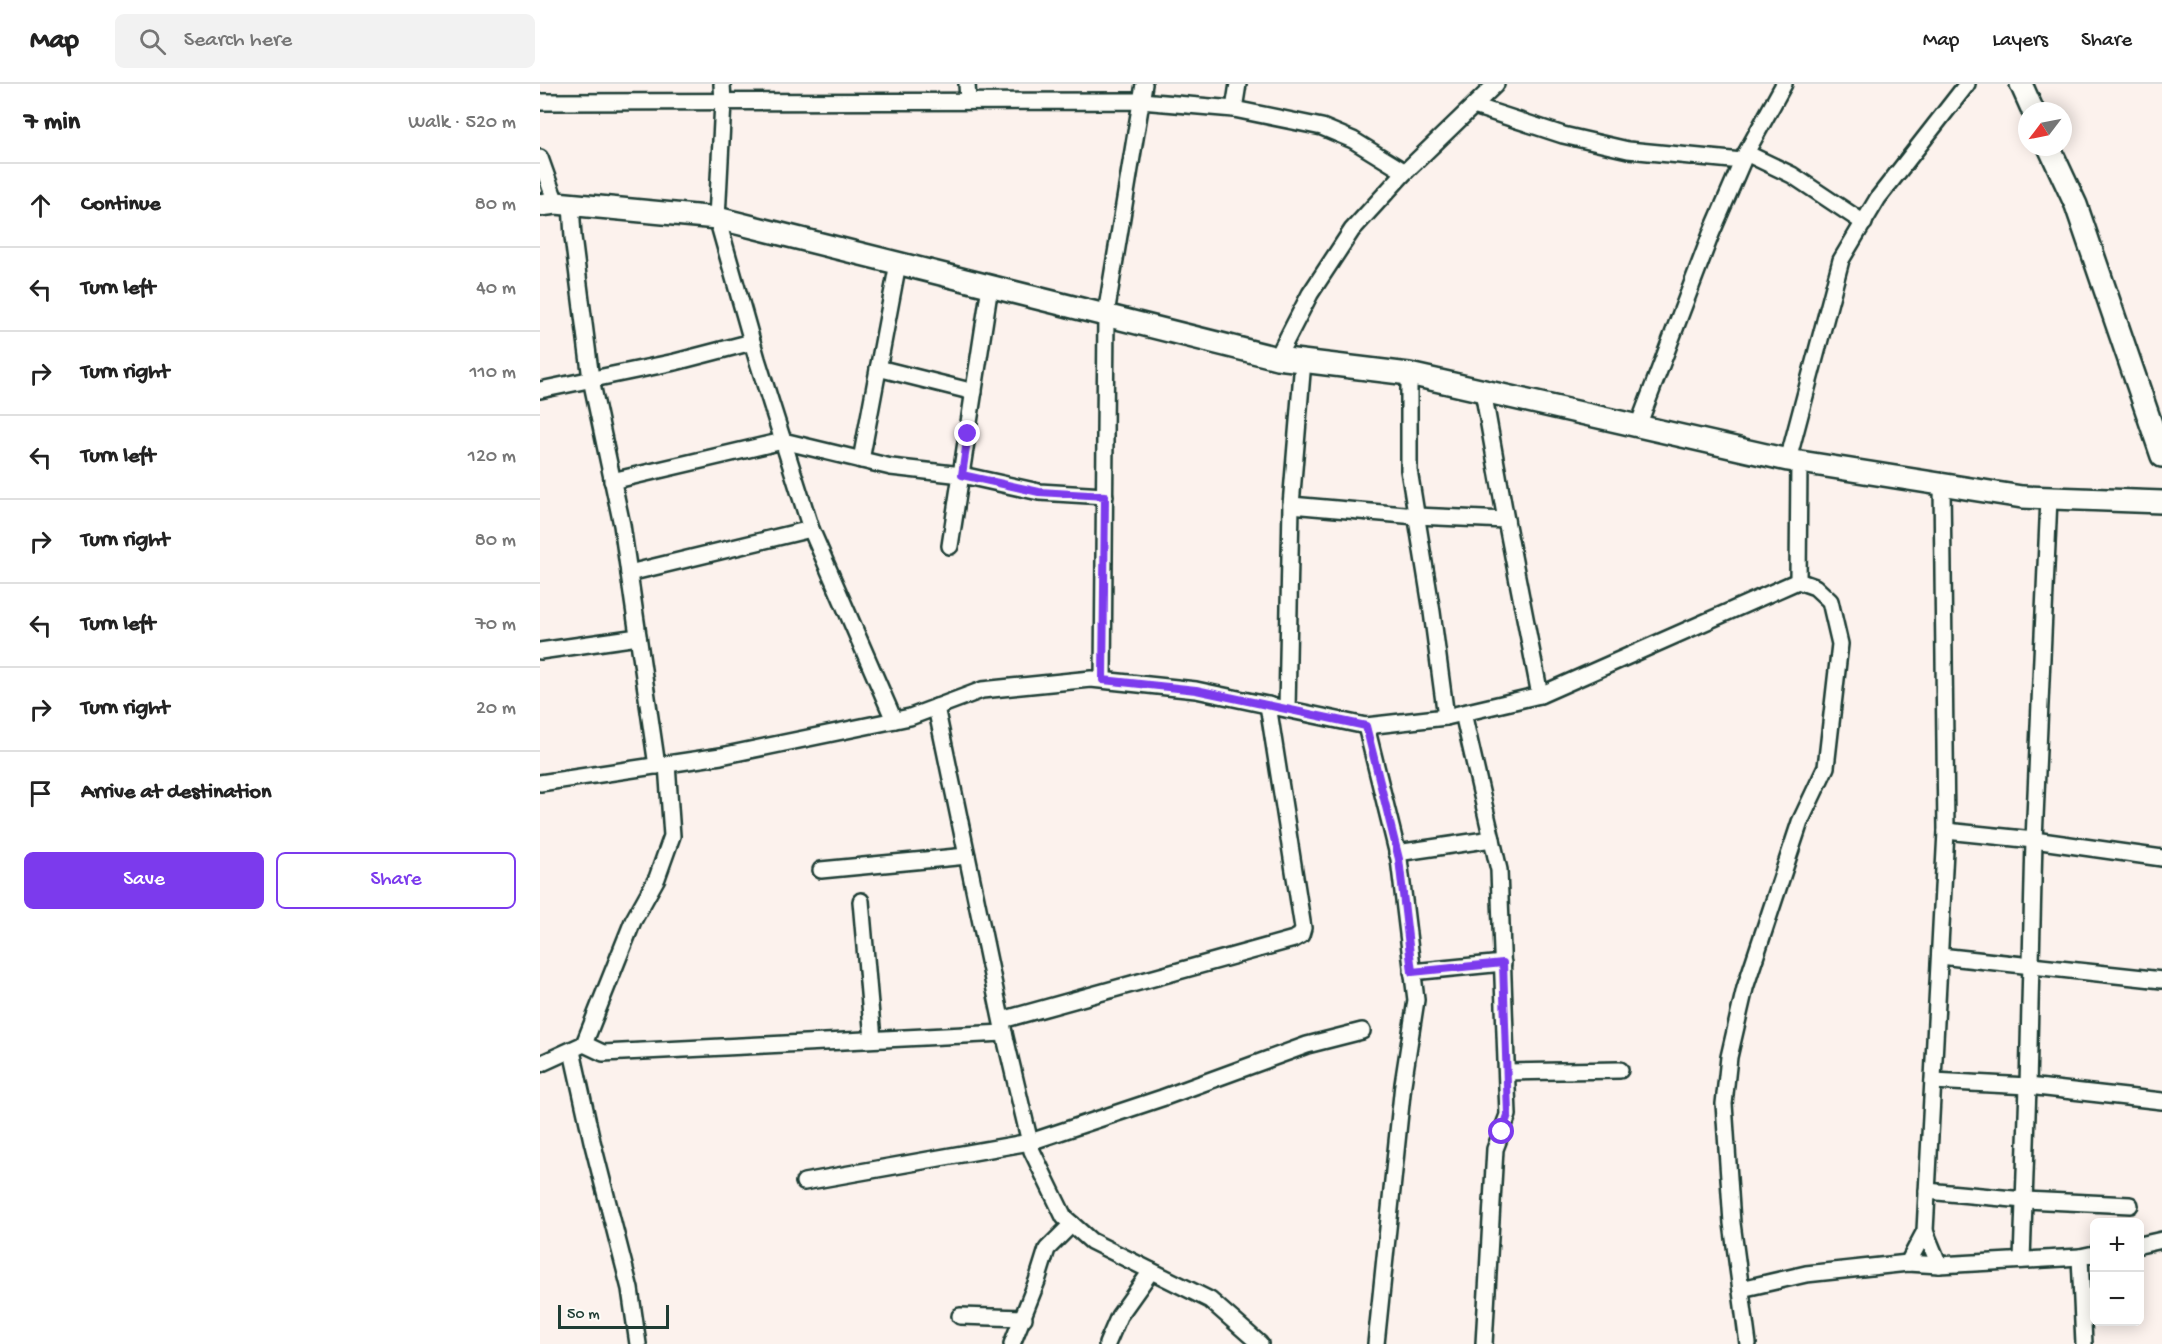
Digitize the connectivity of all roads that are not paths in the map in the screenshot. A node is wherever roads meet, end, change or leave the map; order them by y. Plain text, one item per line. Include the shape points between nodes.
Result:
1 (722, 84) edge
2 (968, 84) edge
3 (1144, 84) edge
4 (1238, 84) edge
5 (1496, 84) edge
6 (1784, 84) edge
7 (1967, 84) edge
8 (2021, 84) edge
9 (968, 101) junction
10 (1141, 101) junction
11 (540, 102) edge
12 (723, 102) junction
13 (2029, 102) edge
14 (1474, 106) junction
15 (1234, 110) junction
16 (2053, 156) edge
17 (1744, 157) junction
18 (540, 158) edge
19 (1405, 172) junction
20 (556, 204) edge
21 (717, 218) junction
22 (1864, 223) junction
23 (898, 263) junction
24 (990, 286) junction
25 (1106, 314) junction
26 (752, 342) junction
27 (1277, 358) junction
28 (1303, 361) junction
29 (878, 368) junction
30 (1409, 374) junction
31 (591, 379) junction
32 (540, 390) edge
33 (1483, 391) junction
34 (974, 392) junction
35 (1638, 426) junction
36 (783, 441) junction
37 (2162, 456) edge
38 (861, 460) junction
39 (1793, 461) junction
40 (962, 475) junction
41 (612, 481) junction
42 (1942, 484) junction
43 (1105, 496) junction
44 (2049, 498) junction
45 (2162, 502) edge
46 (1291, 506) junction
47 (1416, 516) junction
48 (1506, 520) junction
49 (811, 530) junction
50 (950, 546) dead end
51 (629, 573) junction
52 (1798, 581) junction
53 (638, 637) junction
54 (540, 651) edge
55 (1103, 680) junction
56 (1540, 695) junction
57 (1268, 705) junction
58 (936, 707) junction
59 (1287, 709) junction
60 (1463, 713) junction
61 (1446, 717) junction
62 (894, 720) junction
63 (1366, 726) junction
64 (662, 765) junction
65 (540, 783) edge
66 (1946, 831) junction
67 (1492, 839) junction
68 (2034, 840) junction
69 (1397, 853) junction
70 (967, 856) junction
71 (2162, 858) edge
72 (821, 870) dead end
73 (861, 901) dead end
74 (1940, 956) junction
75 (1503, 963) junction
76 (2031, 966) junction
77 (1412, 972) junction
78 (2162, 980) edge
79 (1003, 1026) junction
80 (1362, 1031) dead end
81 (873, 1039) junction
82 (578, 1047) junction
83 (540, 1064) edge
84 (1620, 1070) dead end
85 (1507, 1072) junction
86 (1933, 1081) junction
87 (2028, 1086) junction
88 (2162, 1101) edge
89 (1030, 1142) junction
90 (804, 1182) dead end
91 (1927, 1191) junction
92 (2024, 1200) junction
93 (2130, 1205) dead end
94 (1072, 1224) junction
95 (1925, 1231) junction
96 (2162, 1240) edge
97 (2144, 1244) edge
98 (2087, 1256) edge
99 (2022, 1260) junction
100 (1908, 1263) junction
101 (1940, 1265) junction
102 (1151, 1271) junction
103 (1741, 1289) junction
104 (960, 1316) dead end
105 (1024, 1318) junction
106 (638, 1344) edge
107 (1012, 1344) edge
108 (1107, 1344) edge
109 (1260, 1344) edge
110 (1376, 1344) edge
111 (1484, 1344) edge
112 (1748, 1344) edge
113 (2084, 1344) edge

1 - 12 street
2 - 9 street
3 - 10 street
4 - 15 street
5 - 14 street
6 - 17 street
7 - 22 street via 1878,198
8 - 13 street
9 - 10 street
9 - 12 street
10 - 15 street
10 - 25 street
11 - 12 street
12 - 21 street
14 - 17 street via 1563,135 1628,150
14 - 19 street
15 - 19 street via 1322,127 1353,140
16 - 37 street via 2076,205
17 - 22 street via 1814,188
17 - 35 street
18 - 20 street
19 - 27 street via 1352,230 1310,294
20 - 21 street
20 - 31 street via 573,237
21 - 23 street
21 - 26 street
22 - 39 street via 1841,260
23 - 24 street
23 - 29 street
24 - 25 street
24 - 34 street
25 - 27 street
25 - 43 street
26 - 31 street
26 - 36 street
27 - 28 street
28 - 30 street
28 - 46 street
29 - 34 street
29 - 38 street
30 - 33 street
30 - 47 street via 1409,470
31 - 32 street
31 - 41 street
33 - 35 street
33 - 48 street
34 - 40 street
35 - 39 street
36 - 38 street
36 - 41 street
36 - 49 street
38 - 40 street
39 - 42 street
39 - 52 street
40 - 43 street via 1039,492
40 - 50 street
41 - 51 street
42 - 44 street
42 - 66 street
43 - 55 street
44 - 45 street
44 - 68 street
46 - 47 street
46 - 59 street
47 - 48 street
47 - 61 street
48 - 56 street
49 - 51 street
49 - 62 street
51 - 53 street
52 - 56 street
52 - 103 street via 1815,587 1830,601 1840,644 1826,767 1796,833 1745,988 1729,1057 1724,1104
53 - 54 street
53 - 64 street
55 - 57 street via 1196,690
55 - 58 street via 982,690
56 - 60 street
57 - 59 street
57 - 79 street via 1301,935
58 - 62 street
58 - 70 street
59 - 63 street
60 - 61 street
60 - 67 street
61 - 63 street
62 - 64 street
63 - 69 street
64 - 65 street
64 - 82 street via 672,836 657,878 633,921
66 - 68 street
66 - 74 street
67 - 69 street
67 - 75 street via 1500,870
68 - 71 street
68 - 76 street
69 - 77 street
70 - 72 street
70 - 79 street
73 - 81 street
74 - 76 street
74 - 86 street
75 - 77 street
75 - 85 street
76 - 78 street
76 - 87 street
77 - 110 street via 1416,1000 1403,1084
79 - 81 street
79 - 89 street
80 - 89 street via 1307,1045
81 - 82 street via 603,1053
82 - 83 street
82 - 106 street via 592,1141 630,1289
84 - 85 street
85 - 111 street via 1508,1115 1495,1149
86 - 87 street
86 - 91 street
87 - 88 street
87 - 92 street
89 - 90 street
89 - 94 street via 1064,1217
91 - 92 street
91 - 95 street
92 - 93 street
92 - 99 street
94 - 102 street via 1091,1241
94 - 105 street via 1047,1249
95 - 100 street
95 - 101 street
96 - 97 street
98 - 99 street
98 - 113 street
99 - 101 street
100 - 101 street
100 - 103 street via 1806,1274
102 - 108 street via 1119,1316
102 - 109 street via 1210,1300
103 - 112 street
104 - 105 street
105 - 107 street

